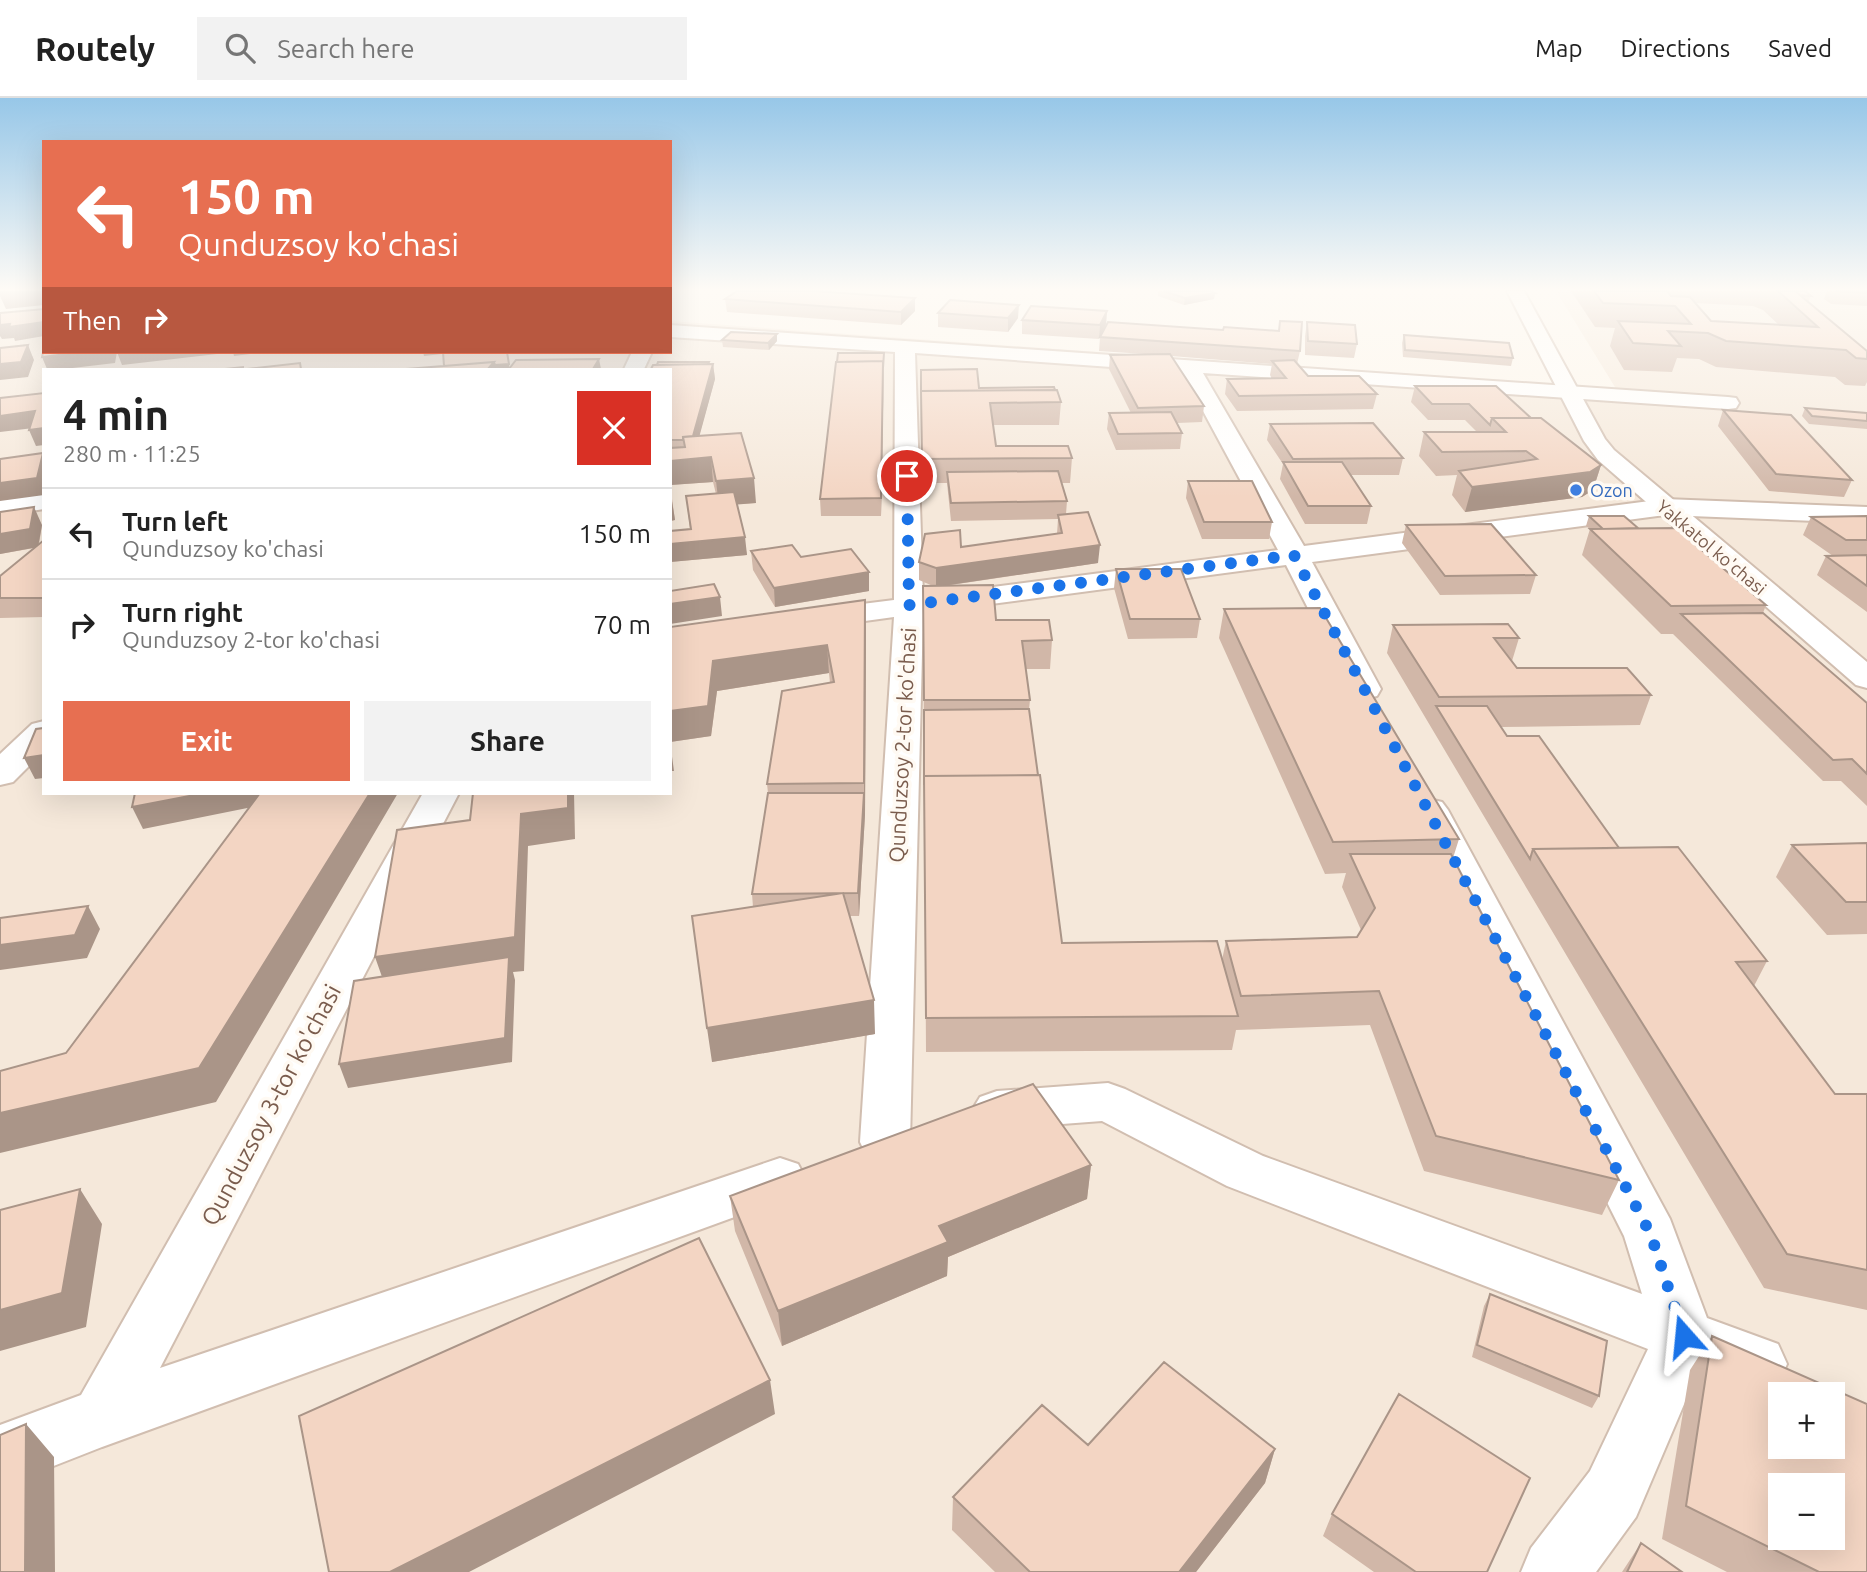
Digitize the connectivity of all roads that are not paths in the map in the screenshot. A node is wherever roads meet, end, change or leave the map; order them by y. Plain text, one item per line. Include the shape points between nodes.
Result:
1 (905, 360) edge
2 (1073, 360) edge
3 (1551, 360) edge
4 (1190, 368) junction
5 (1568, 392) junction
6 (1728, 403) dead end
7 (42, 501) edge
8 (1665, 507) junction
9 (0, 508) edge
10 (1867, 515) edge
11 (1294, 555) junction
12 (909, 605) junction
13 (789, 622) edge
14 (1867, 678) edge
15 (1379, 715) edge
16 (41, 735) edge
17 (0, 744) edge
18 (0, 774) edge
19 (1411, 777) edge
20 (439, 795) edge
21 (850, 1155) junction
22 (1684, 1336) junction
23 (1801, 1380) edge
24 (102, 1416) junction
25 (0, 1456) edge
26 (1555, 1572) edge

1 - 12 street, Qunduzsoy 2-tor ko'chasi
2 - 4 street
3 - 5 street, Yakkatol ko'chasi
4 - 5 street
4 - 11 street
5 - 6 street
5 - 8 street, Yakkatol ko'chasi via 1601,448
7 - 9 street
8 - 10 street
8 - 11 street
8 - 14 street, Yakkatol ko'chasi
11 - 12 street
11 - 15 street
12 - 13 street
12 - 21 street, Qunduzsoy 2-tor ko'chasi
16 - 17 street
16 - 18 street
19 - 22 street via 1651,1235
20 - 24 street, Qunduzsoy 3-tor ko'chasi
21 - 22 street via 1005,1108 1108,1102 1245,1171
21 - 24 street
22 - 23 street
22 - 26 street via 1613,1494
24 - 25 street

